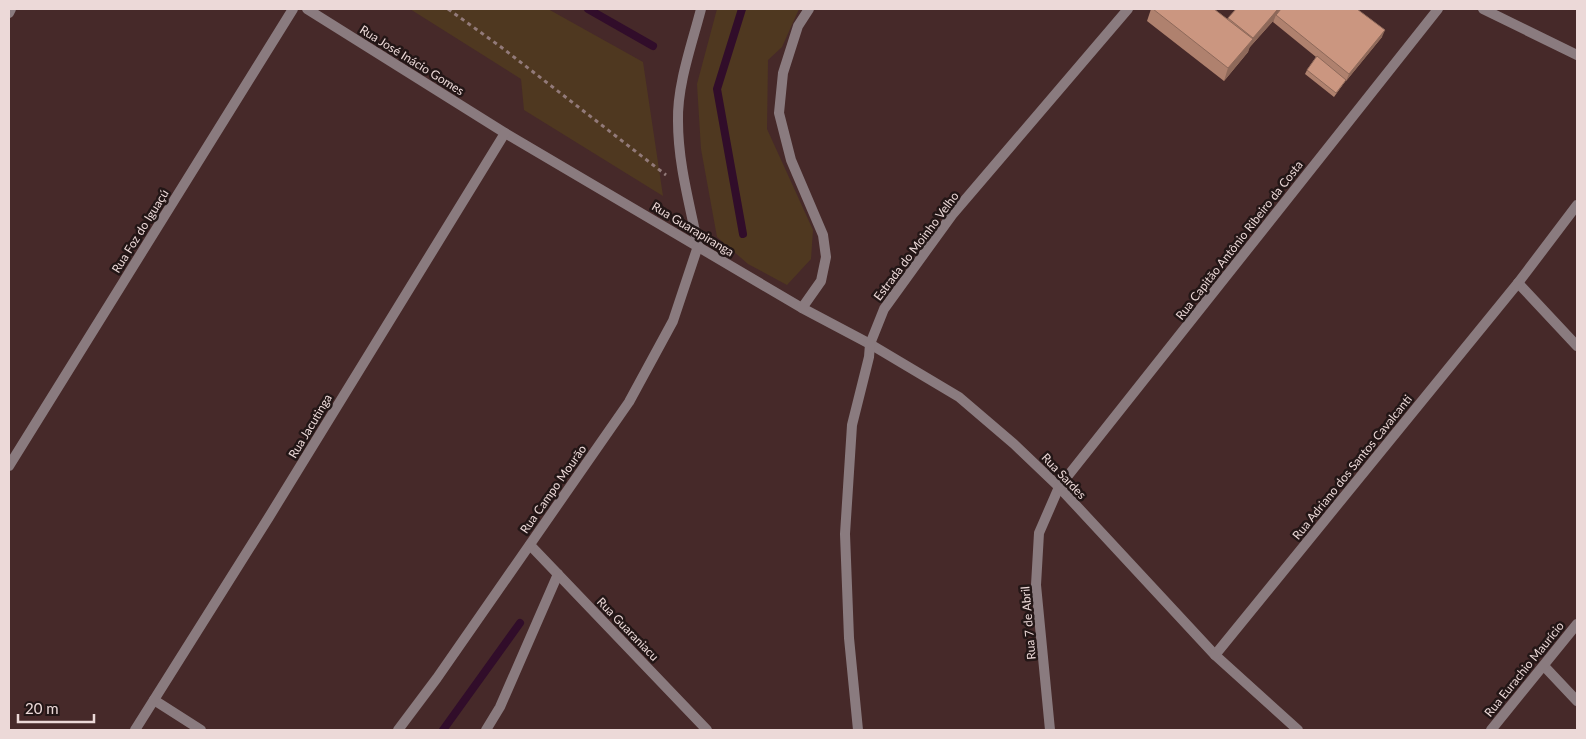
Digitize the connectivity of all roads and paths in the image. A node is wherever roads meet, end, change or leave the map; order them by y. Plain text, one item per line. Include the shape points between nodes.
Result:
1 (11, 9) edge
2 (293, 9) edge
3 (307, 9) edge
4 (448, 9) edge
5 (701, 9) edge
6 (809, 9) edge
7 (1128, 9) edge
8 (1438, 9) edge
9 (1483, 9) edge
10 (9, 13) edge
11 (1577, 55) edge
12 (505, 133) junction
13 (686, 190) junction
14 (1577, 206) edge
15 (698, 246) junction
16 (1518, 283) junction
17 (802, 308) junction
18 (870, 344) junction
19 (1577, 346) edge
20 (9, 466) edge
21 (1059, 487) junction
22 (530, 545) junction
23 (558, 574) junction
24 (1577, 624) edge
25 (1215, 655) junction
26 (1544, 666) junction
27 (154, 700) junction
28 (1577, 700) edge
29 (135, 730) edge
30 (201, 730) edge
31 (398, 730) edge
32 (486, 730) edge
33 (707, 730) edge
34 (858, 730) edge
35 (1050, 730) edge
36 (1298, 730) edge
37 (1491, 730) edge

1 - 10 street
2 - 20 street, Rua Foz do Iguaçú
3 - 12 street, Rua José Inácio Gomes
4 - 13 path
5 - 13 street via 677,120
6 - 17 street via 798,26 783,74 779,114 790,160 823,235 826,257 821,281
7 - 18 street, Estrada do Moinho Velho via 952,215 884,308
8 - 21 street, Rua Capitão Antônio Ribeiro da Costa
9 - 11 street
12 - 15 street, Rua Guarapiranga
12 - 27 street, Rua Jacutinga
13 - 15 street
14 - 16 street, Rua Adriano dos Santos Cavalcanti
15 - 17 street, Rua Guarapiranga
15 - 22 street, Rua Campo Mourão via 673,321 629,402
16 - 19 street
16 - 25 street, Rua Adriano dos Santos Cavalcanti
17 - 18 street, Rua Guarapiranga
18 - 21 street, Rua Sardes via 959,396
18 - 34 street, Estrada do Moinho Velho via 852,425 845,534 849,638
21 - 25 street, Rua Sardes
21 - 35 street, Rua 7 de Abril via 1039,533 1036,585
22 - 23 street, Rua Guaraniacu
22 - 31 street, Rua Campo Mourão
23 - 32 street via 500,707
23 - 33 street, Rua Guaraniacu
24 - 26 street, Rua Eurachio Maurício
25 - 36 street
26 - 28 street
26 - 37 street, Rua Eurachio Maurício
27 - 29 street, Rua Jacutinga
27 - 30 street

